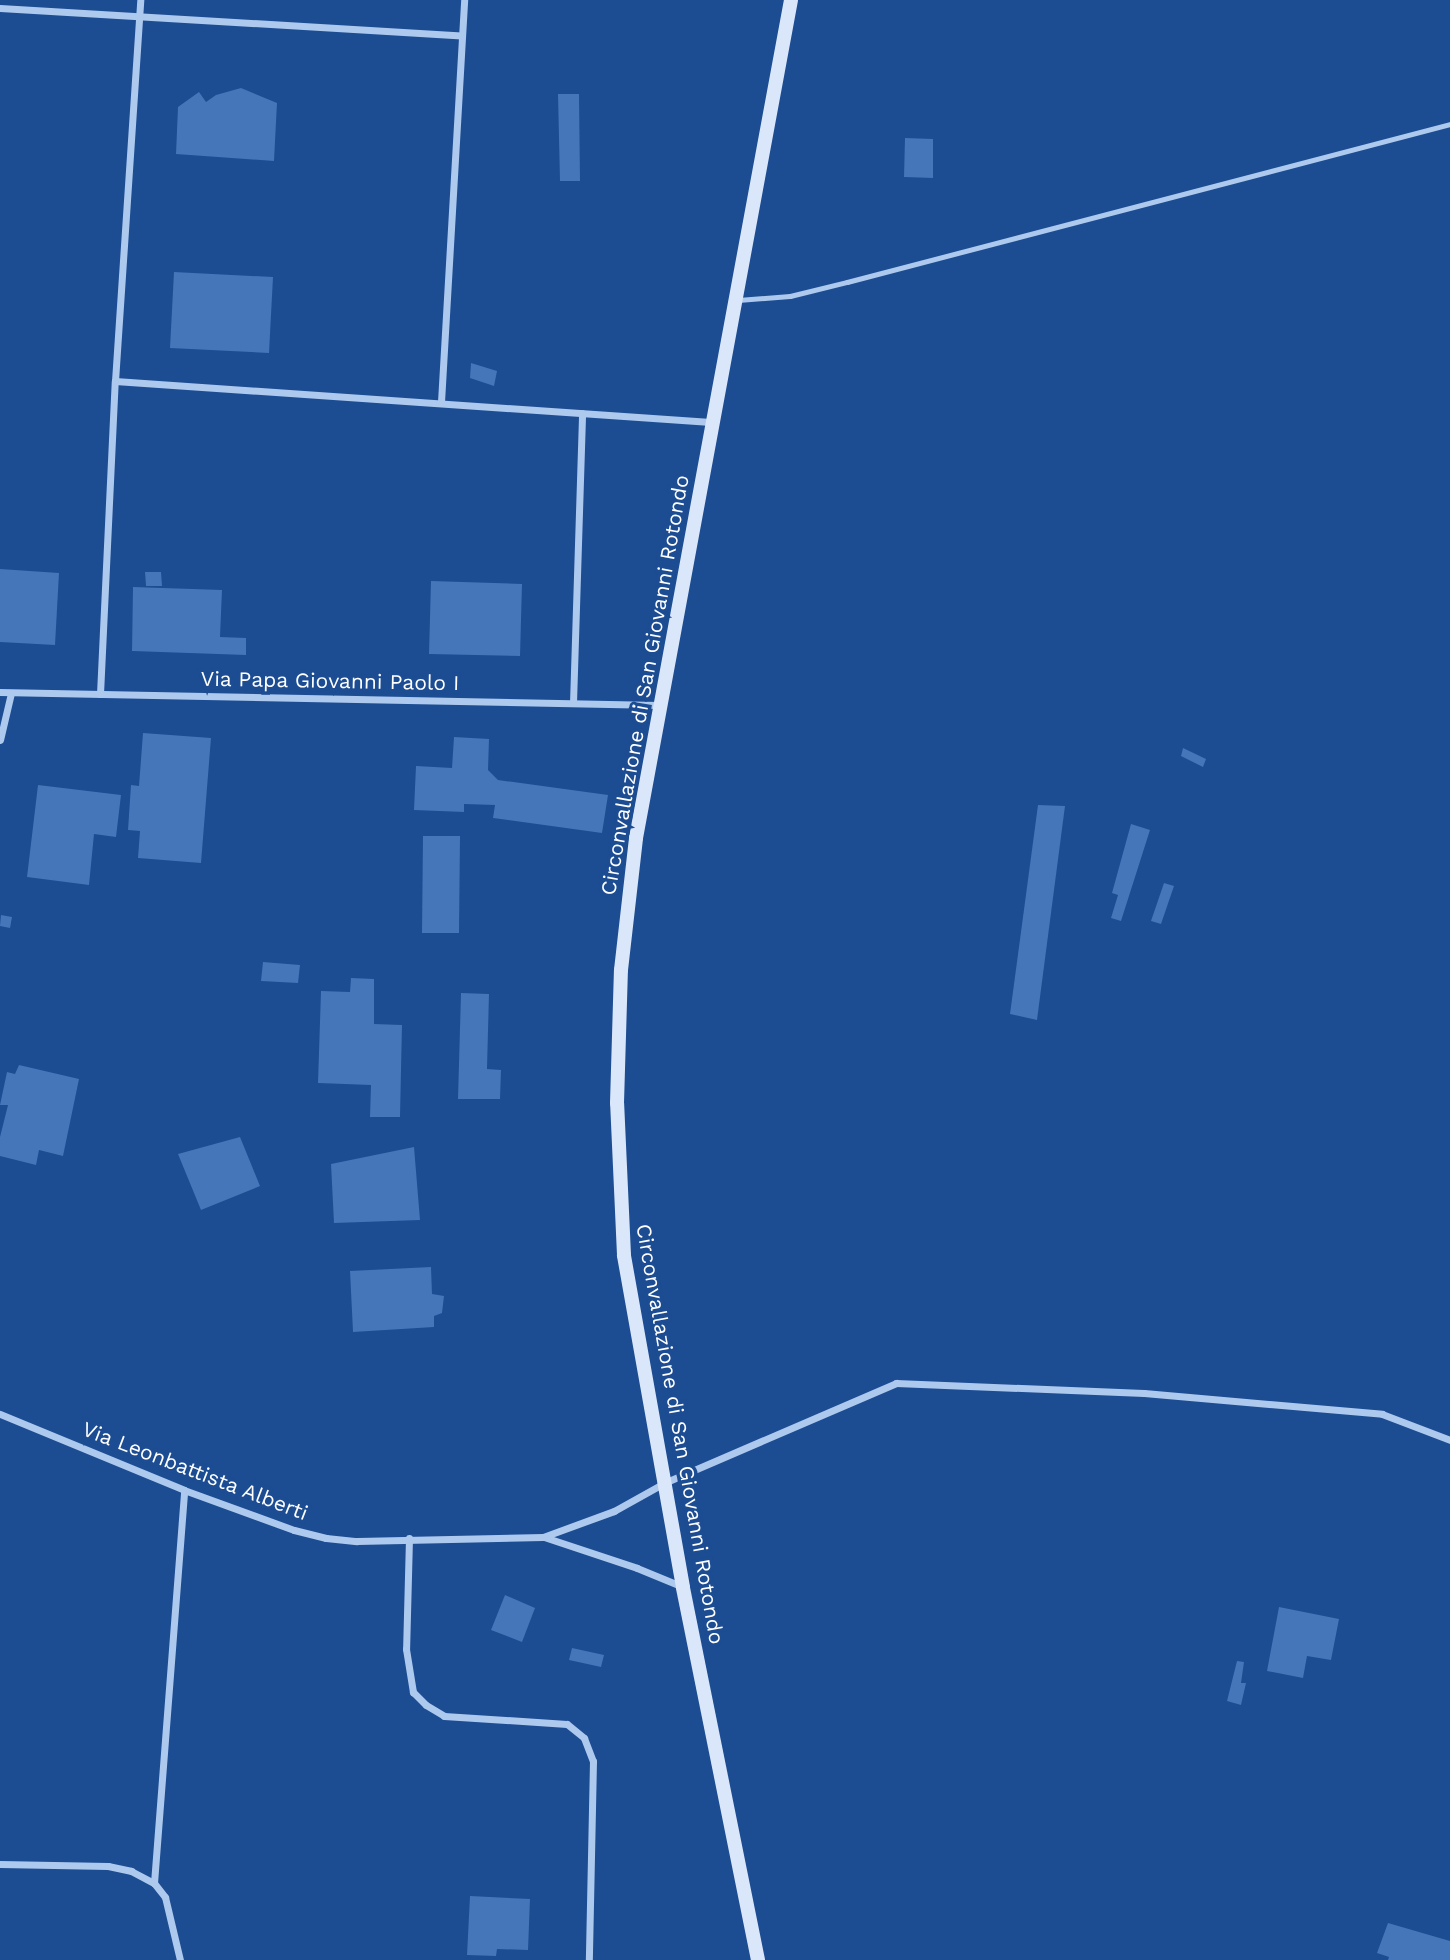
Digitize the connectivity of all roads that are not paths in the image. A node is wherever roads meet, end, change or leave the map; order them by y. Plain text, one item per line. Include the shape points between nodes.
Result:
1 (140, 0) edge
2 (464, 0) edge
3 (791, 0) edge
4 (0, 8) edge
5 (139, 15) junction
6 (461, 35) junction
7 (1450, 124) edge
8 (735, 300) junction
9 (115, 382) junction
10 (442, 402) junction
11 (582, 413) junction
12 (711, 422) junction
13 (0, 692) edge
14 (11, 693) junction
15 (100, 694) junction
16 (573, 703) junction
17 (659, 705) junction
18 (0, 740) edge
19 (0, 1414) edge
20 (1450, 1440) edge
21 (664, 1483) junction
22 (184, 1490) junction
23 (543, 1537) junction
24 (409, 1538) junction
25 (683, 1587) junction
26 (0, 1864) edge
27 (154, 1883) junction
28 (180, 1960) edge
29 (589, 1960) edge
30 (758, 1960) edge

1 - 5 street
2 - 6 street
3 - 8 main road, Circonvallazione di San Giovanni Rotondo
4 - 5 street
5 - 6 street
5 - 9 street
6 - 10 street
7 - 8 lane via 790,296
8 - 12 main road, Circonvallazione di San Giovanni Rotondo
9 - 10 street
9 - 15 street
10 - 11 street
11 - 12 street
11 - 16 street
12 - 17 main road, Circonvallazione di San Giovanni Rotondo
13 - 14 street, Via Papa Giovanni Paolo I
14 - 15 street, Via Papa Giovanni Paolo I
14 - 18 street
15 - 16 street, Via Papa Giovanni Paolo I
16 - 17 street, Via Papa Giovanni Paolo I
17 - 21 main road, Circonvallazione di San Giovanni Rotondo via 636,838 621,970 618,1103 624,1255
19 - 22 street, Via Leonbattista Alberti
20 - 21 street, Via Leonbattista Alberti via 1382,1414 1144,1393 896,1383
21 - 23 street, Via Leonbattista Alberti via 614,1511
21 - 25 main road, Circonvallazione di San Giovanni Rotondo
22 - 24 street, Via Leonbattista Alberti via 326,1538
22 - 27 street
23 - 24 street, Via Leonbattista Alberti
23 - 25 street
24 - 29 street via 406,1649 413,1692 444,1716 567,1724 584,1738 593,1762
25 - 30 main road, Circonvallazione di San Giovanni Rotondo
26 - 27 street via 108,1866
27 - 28 street via 165,1897

